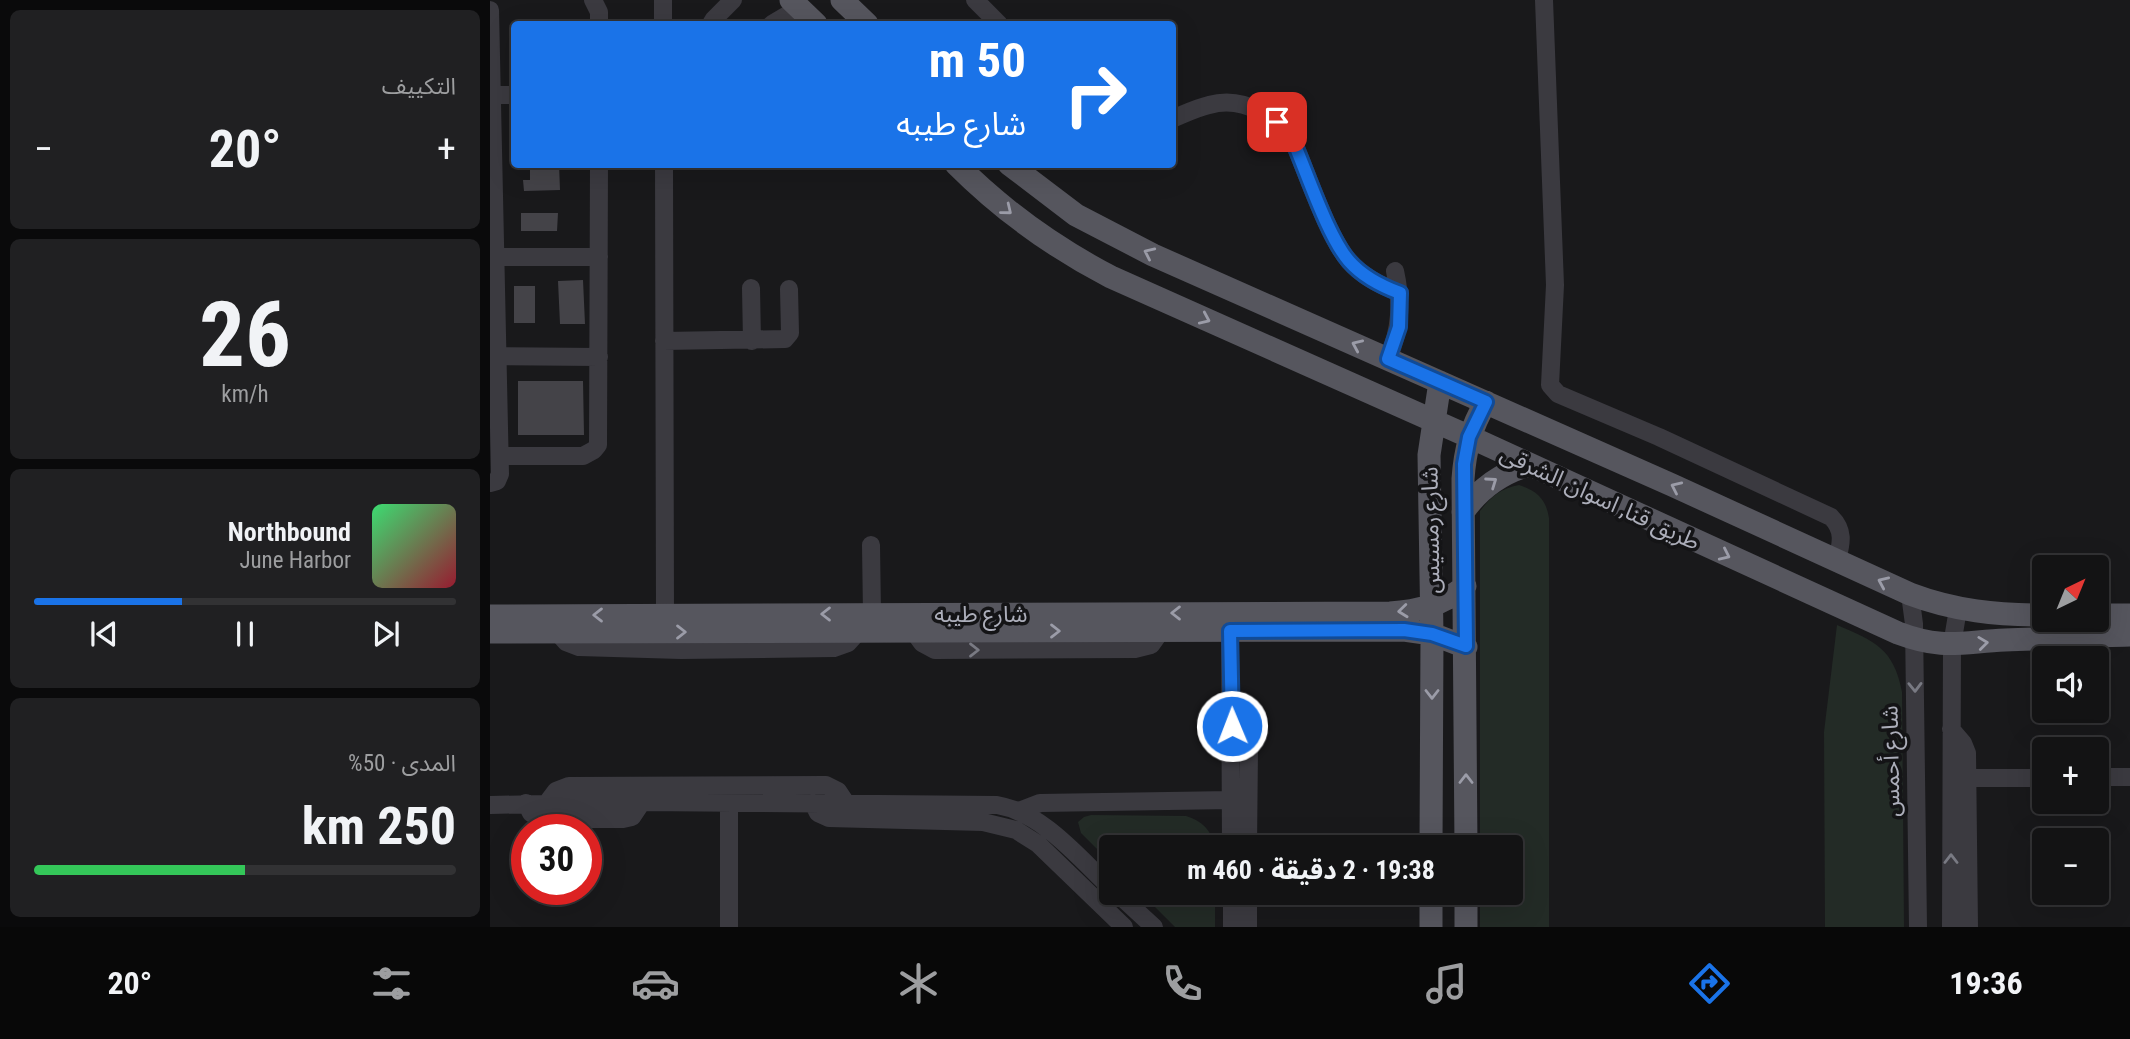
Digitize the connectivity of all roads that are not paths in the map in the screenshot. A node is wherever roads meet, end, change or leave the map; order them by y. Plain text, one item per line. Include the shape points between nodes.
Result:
1 (593, 0) edge
2 (663, 0) edge
3 (733, 0) edge
4 (842, 0) edge
5 (975, 0) edge
6 (1544, 0) edge
7 (490, 10) edge
8 (802, 11) edge
9 (599, 21) edge
10 (663, 21) edge
11 (713, 21) edge
12 (779, 21) edge
13 (864, 21) edge
14 (996, 21) edge
15 (491, 95) edge
16 (511, 95) edge
17 (1176, 117) edge
18 (599, 168) edge
19 (664, 168) edge
20 (960, 168) edge
21 (1014, 168) edge
22 (493, 257) edge
23 (599, 257) junction
24 (1395, 271) dead end
25 (751, 288) dead end
26 (789, 289) dead end
27 (1400, 293) junction
28 (664, 341) junction
29 (752, 341) junction
30 (494, 356) edge
31 (598, 357) junction
32 (1388, 359) junction
33 (1440, 382) junction
34 (1486, 402) junction
35 (1433, 421) junction
36 (1469, 437) junction
37 (500, 456) junction
38 (1529, 465) junction
39 (490, 483) edge
40 (1463, 512) junction
41 (872, 545) dead end
42 (1837, 561) junction
43 (1465, 586) junction
44 (1910, 594) junction
45 (1432, 606) junction
46 (1958, 609) junction
47 (665, 614) junction
48 (490, 615) edge
49 (2032, 615) edge
50 (2109, 615) edge
51 (2130, 615) edge
52 (867, 626) junction
53 (1230, 631) junction
54 (490, 632) edge
55 (1432, 634) junction
56 (2130, 635) edge
57 (1914, 639) junction
58 (1952, 645) junction
59 (1466, 646) junction
60 (1232, 726) junction
61 (1951, 729) junction
62 (2109, 777) edge
63 (2130, 777) edge
64 (1968, 778) junction
65 (2032, 778) edge
66 (1231, 800) junction
67 (642, 802) junction
68 (526, 803) junction
69 (547, 803) junction
70 (729, 803) junction
71 (813, 803) junction
72 (846, 803) junction
73 (490, 804) edge
74 (1014, 809) junction
75 (1004, 825) junction
76 (1231, 835) edge
77 (1248, 835) edge
78 (1431, 835) edge
79 (1466, 835) edge
80 (1099, 877) edge
81 (1130, 905) edge
82 (1232, 905) edge
83 (1248, 905) edge
84 (1431, 905) edge
85 (1466, 905) edge
86 (729, 927) edge
87 (1124, 927) edge
88 (1154, 927) edge
89 (1232, 927) edge
90 (1248, 927) edge
91 (1431, 927) edge
92 (1466, 927) edge
93 (1918, 927) edge
94 (1951, 927) edge
95 (1969, 927) edge

1 - 9 street
2 - 10 street
3 - 11 street
4 - 13 main road
5 - 14 street
6 - 42 street via 1555,285 1550,385 1558,394 1831,517 1842,538
7 - 15 street
8 - 12 street
15 - 16 street
15 - 22 street
17 - 27 street via 1222,103 1249,107 1277,122 1296,148 1337,244 1349,261 1363,275
18 - 23 street
19 - 28 street
20 -> 35 main road, طريق قنا, اسوان الشرقى via 1006,210 1083,263
32 -> 21 main road, طريق قنا, اسوان الشرقى via 1127,243 1076,215
22 - 23 street
22 - 30 street
23 - 31 street
24 - 27 street
25 - 29 street
26 - 29 street via 788,336
27 - 32 street via 1399,327
28 - 29 street
28 - 47 street
30 - 31 street
30 - 37 street
31 - 37 street via 594,450 583,456
32 - 33 main road, طريق قنا, اسوان الشرقى
33 - 34 main road, طريق قنا, اسوان الشرقى
33 - 35 main road, شارع رمسيس
34 - 36 main road, شارع رمسيس
42 -> 34 main road, طريق قنا, اسوان الشرقى
35 - 36 main road, طريق قنا, اسوان الشرقى
35 - 45 main road, شارع رمسيس via 1429,477
36 - 38 main road, طريق قنا, اسوان الشرقى
36 - 40 main road, شارع رمسيس
37 - 39 street via 499,478
40 -> 38 main road via 1492,482
38 -> 57 main road, طريق قنا, اسوان الشرقى
40 - 43 main road, شارع رمسيس
41 - 52 street
44 -> 42 main road, طريق قنا, اسوان الشرقى
43 - 45 main road, شارع طيبه
43 - 59 main road, شارع رمسيس
44 - 46 main road, طريق قنا, اسوان الشرقى
44 - 57 street, شارع أحمس
45 -> 52 main road, شارع طيبه via 1390,613
45 - 55 main road, شارع رمسيس
46 - 49 main road, طريق قنا, اسوان الشرقى
46 - 58 street
47 -> 48 main road, شارع طيبه
52 -> 47 main road, شارع طيبه
50 - 51 main road
52 -> 53 main road, شارع طيبه via 914,632
54 -> 52 main road, شارع طيبه
53 - 55 main road, شارع طيبه via 1404,630
53 - 60 street
55 - 59 main road, شارع طيبه
55 -> 78 main road, شارع رمسيس
58 -> 56 main road, طريق قنا, اسوان الشرقى
57 - 58 main road, طريق قنا, اسوان الشرقى
57 -> 93 street, شارع أحمس
58 - 61 street
79 -> 59 main road, شارع رمسيس
60 - 66 street
60 - 77 street via 1244,735 1249,749
61 - 64 street via 1966,748
94 -> 61 street
62 - 63 street
64 - 65 street
64 - 95 street
66 - 74 street via 1040,803
66 - 76 street
67 - 68 street via 632,817 623,819 540,819
67 - 69 street
67 - 70 street
68 - 69 street
68 - 73 street
69 - 72 street via 556,791 569,786 718,785 826,785 838,791
70 - 71 street
70 - 86 street
71 - 72 street
71 - 75 street via 818,813 829,818
72 - 74 street via 984,804
74 - 75 street
74 - 80 street via 1049,831
75 - 87 street via 1038,844
81 - 88 street
82 - 89 street
83 - 90 street
84 - 91 main road
85 - 92 main road

